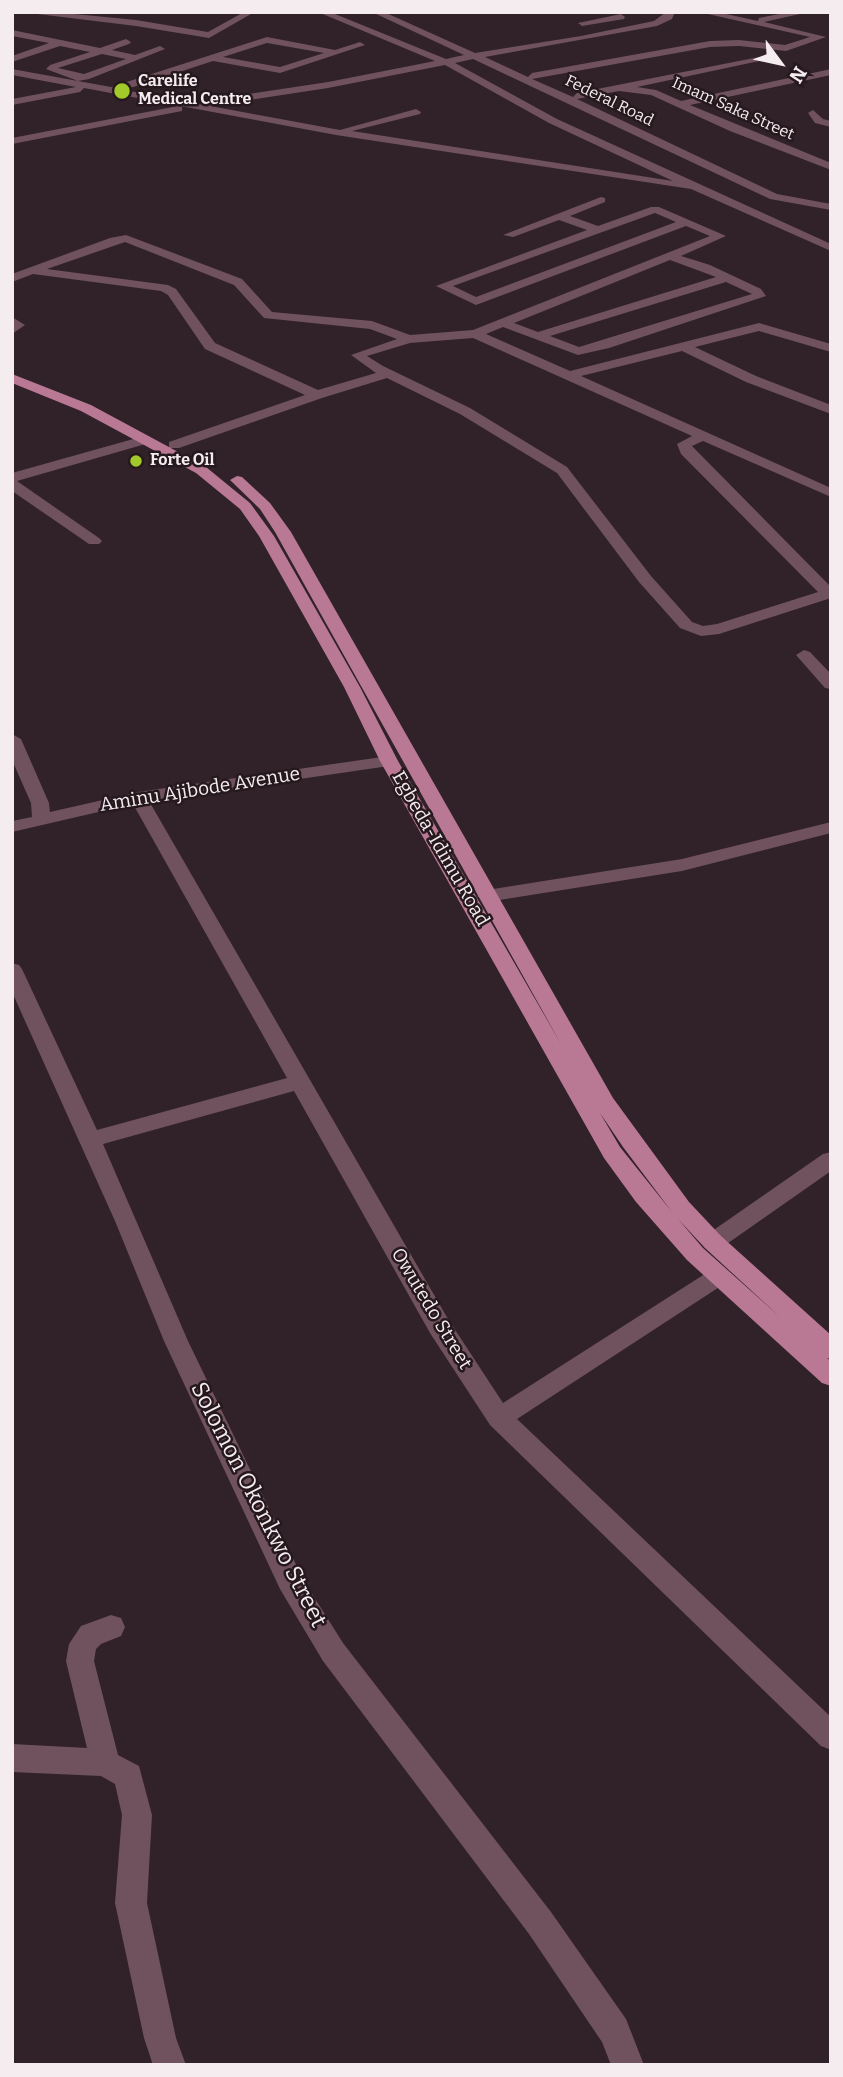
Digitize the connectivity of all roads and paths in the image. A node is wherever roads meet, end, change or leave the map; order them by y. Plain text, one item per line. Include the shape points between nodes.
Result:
1 (25, 12) edge
2 (156, 12) edge
3 (322, 12) edge
4 (376, 12) edge
5 (390, 12) edge
6 (671, 12) edge
7 (703, 12) edge
8 (805, 12) edge
9 (247, 14) edge
10 (637, 15) dead end
11 (751, 22) junction
12 (136, 23) junction
13 (582, 23) dead end
14 (43, 29) dead end
15 (12, 33) edge
16 (288, 33) dead end
17 (24, 36) junction
18 (826, 38) edge
19 (12, 40) edge
20 (267, 40) junction
21 (126, 42) dead end
22 (61, 43) junction
23 (360, 45) dead end
24 (160, 49) dead end
25 (101, 51) junction
26 (332, 52) junction
27 (481, 56) junction
28 (13, 58) edge
29 (135, 58) junction
30 (214, 59) junction
31 (759, 60) dead end
32 (449, 62) junction
33 (12, 72) edge
34 (831, 72) edge
35 (532, 76) junction
36 (86, 87) junction
37 (620, 88) junction
38 (110, 91) junction
39 (577, 96) junction
40 (12, 102) edge
41 (680, 104) junction
42 (191, 106) junction
43 (416, 112) dead end
44 (813, 113) dead end
45 (831, 124) edge
46 (336, 132) junction
47 (12, 141) edge
48 (831, 167) edge
49 (694, 186) junction
50 (601, 200) dead end
51 (831, 200) edge
52 (674, 204) dead end
53 (831, 207) edge
54 (655, 209) junction
55 (559, 216) junction
56 (684, 223) junction
57 (598, 229) junction
58 (509, 234) dead end
59 (634, 243) junction
60 (831, 248) edge
61 (670, 256) junction
62 (30, 270) junction
63 (12, 278) edge
64 (726, 278) junction
65 (12, 321) edge
66 (503, 323) junction
67 (12, 330) edge
68 (475, 334) junction
69 (540, 335) junction
70 (409, 338) junction
71 (685, 347) junction
72 (831, 348) edge
73 (12, 369) edge
74 (391, 373) junction
75 (571, 375) junction
76 (12, 378) edge
77 (317, 395) junction
78 (831, 410) edge
79 (701, 437) junction
80 (144, 440) junction
81 (174, 445) junction
82 (12, 478) edge
83 (12, 484) edge
84 (831, 494) edge
85 (94, 541) dead end
86 (830, 594) edge
87 (804, 655) dead end
88 (831, 684) edge
89 (12, 739) edge
90 (389, 761) junction
91 (138, 797) junction
92 (41, 819) junction
93 (12, 827) edge
94 (831, 827) edge
95 (487, 896) junction
96 (12, 969) edge
97 (299, 1082) junction
98 (89, 1140) junction
99 (831, 1160) edge
100 (713, 1242) junction
101 (719, 1276) junction
102 (831, 1350) edge
103 (831, 1376) edge
104 (499, 1418) junction
105 (111, 1627) dead end
106 (831, 1737) edge
107 (12, 1758) edge
108 (105, 1763) junction
109 (170, 2065) edge
110 (628, 2065) edge

1 - 12 street
2 - 12 street
3 - 32 street
4 - 27 street, Federal Road
5 - 27 street, Federal Road
6 - 27 street via 664,20 641,27
7 - 11 street
8 - 11 street
9 - 12 street via 209,35
10 - 13 street
11 - 18 street
14 - 17 street
15 - 17 street
16 - 20 street
17 - 19 street
17 - 22 street
18 - 35 street via 786,48 710,44
20 - 26 street
20 - 30 street
21 - 25 street
22 - 25 street
22 - 28 street
23 - 26 street
24 - 29 street
25 - 29 street
25 - 29 street via 51,71 86,77
26 - 30 street via 280,70
27 - 32 street
27 - 35 street, Federal Road
27 - 53 street, Federal Road via 774,197
30 - 38 street
31 - 37 street
32 - 42 street
32 - 49 street via 553,121
33 - 36 street
34 - 41 street
35 - 39 street, Federal Road
36 - 38 street
36 - 40 street
37 - 39 street
37 - 41 street, Imam Saka Street via 646,90
38 - 42 street
39 - 51 street, Federal Road via 760,182
41 - 48 street, Imam Saka Street
42 - 46 street
42 - 47 street
43 - 46 street
44 - 45 street via 819,121
46 - 49 street
49 - 60 street
50 - 55 street
52 - 54 street
54 - 56 street
54 - 57 street
55 - 57 street
55 - 58 street
56 - 59 street
56 - 61 street via 720,236
57 - 59 street
57 - 59 street via 442,286 476,301
59 - 61 street
61 - 64 street
61 - 66 street
62 - 63 street
62 - 70 street via 126,238 237,282 268,315 372,325
62 - 77 street via 164,288 172,292 210,346
64 - 69 street
64 - 69 street via 760,296 578,351
65 - 67 street via 19,325
66 - 68 street
66 - 69 street
68 - 70 street
68 - 75 street
70 - 74 street via 357,355
71 - 72 street via 760,327
71 - 75 street
71 - 78 street
73 - 81 main road, Egbeda-Idimu Road
74 - 77 street
74 - 86 street via 562,470 686,625 701,631 719,629
75 - 79 street
76 - 80 main road, Egbeda-Idimu Road via 86,408
77 - 81 street
79 - 84 street
79 - 86 street via 684,444 686,451
80 - 82 street
80 - 90 main road, Egbeda-Idimu Road via 201,470 245,506 352,687
81 - 95 main road, Egbeda-Idimu Road via 243,483 265,506
83 - 85 street
87 - 88 street
89 - 92 street via 40,803
90 - 91 street, Aminu Ajibode Avenue
90 - 101 main road, Egbeda-Idimu Road via 612,1152 644,1196
91 - 92 street, Aminu Ajibode Avenue
91 - 97 street, Owutedo Street
92 - 93 street, Aminu Ajibode Avenue
94 - 95 street via 682,865
95 - 100 main road, Egbeda-Idimu Road via 611,1111 666,1190
96 - 98 street, Solomon Okonkwo Street
97 - 98 street
97 - 104 street, Owutedo Street via 439,1326
98 - 110 street, Solomon Okonkwo Street via 176,1341 294,1589 333,1652 540,1923 614,2031
99 - 100 street
100 - 102 main road, Egbeda-Idimu Road
101 - 103 main road, Egbeda-Idimu Road
101 - 104 street
104 - 106 street, Owutedo Street
105 - 108 street via 91,1635 83,1644 80,1661
107 - 108 street
108 - 109 street via 128,1776 137,1815 131,1903

